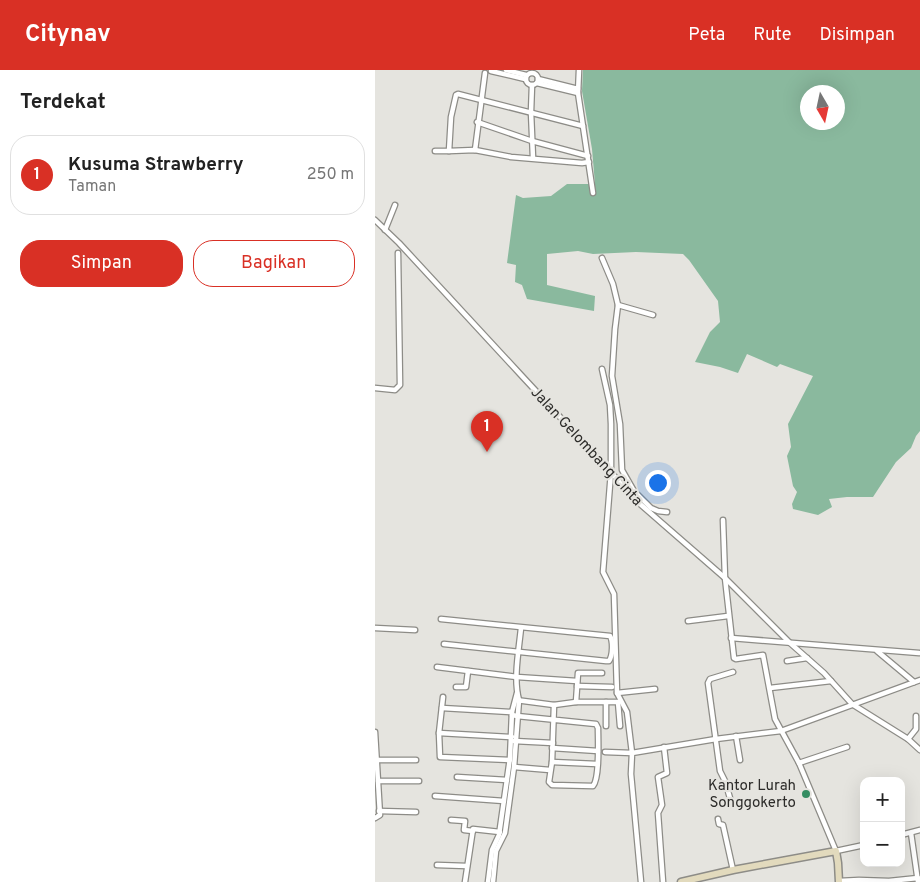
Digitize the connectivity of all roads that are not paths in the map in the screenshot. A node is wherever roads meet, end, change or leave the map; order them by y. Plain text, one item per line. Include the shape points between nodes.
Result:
1 (491, 70) edge
2 (506, 70) edge
3 (579, 70) edge
4 (483, 71) edge
5 (534, 71) edge
6 (526, 77) junction
7 (538, 81) junction
8 (532, 86) junction
9 (578, 91) junction
10 (480, 98) junction
11 (531, 112) junction
12 (477, 122) junction
13 (583, 126) junction
14 (532, 141) junction
15 (475, 150) junction
16 (435, 151) dead end
17 (449, 151) junction
18 (588, 156) junction
19 (533, 158) junction
20 (589, 162) junction
21 (593, 193) dead end
22 (395, 205) dead end
23 (375, 220) edge
24 (385, 230) junction
25 (398, 254) dead end
26 (602, 258) dead end
27 (618, 305) junction
28 (653, 315) dead end
29 (602, 369) dead end
30 (375, 388) edge
31 (611, 472) junction
32 (667, 512) dead end
33 (723, 520) dead end
34 (725, 578) junction
35 (728, 616) junction
36 (441, 619) dead end
37 (688, 620) dead end
38 (375, 628) edge
39 (521, 628) junction
40 (415, 630) dead end
41 (731, 638) junction
42 (790, 643) junction
43 (444, 644) dead end
44 (876, 650) junction
45 (519, 653) junction
46 (919, 653) edge
47 (807, 658) junction
48 (787, 661) dead end
49 (437, 667) dead end
50 (468, 671) junction
51 (733, 672) dead end
52 (602, 673) dead end
53 (517, 677) junction
54 (920, 680) edge
55 (831, 681) junction
56 (914, 682) junction
57 (577, 684) junction
58 (456, 687) dead end
59 (612, 687) dead end
60 (770, 688) junction
61 (655, 689) dead end
62 (617, 692) junction
63 (443, 697) dead end
64 (516, 700) junction
65 (576, 702) junction
66 (606, 702) junction
67 (852, 704) junction
68 (555, 705) junction
69 (442, 708) junction
70 (514, 714) junction
71 (916, 716) dead end
72 (554, 720) junction
73 (606, 726) dead end
74 (620, 726) dead end
75 (781, 731) junction
76 (375, 732) edge
77 (439, 733) junction
78 (736, 736) junction
79 (513, 739) junction
80 (715, 739) junction
81 (908, 740) junction
82 (375, 742) edge
83 (552, 746) junction
84 (664, 747) junction
85 (847, 747) dead end
86 (920, 750) edge
87 (598, 751) junction
88 (605, 752) dead end
89 (632, 753) junction
90 (376, 760) edge
91 (416, 760) dead end
92 (510, 760) junction
93 (740, 760) dead end
94 (552, 762) junction
95 (799, 763) junction
96 (597, 764) junction
97 (514, 766) junction
98 (550, 770) junction
99 (457, 777) dead end
100 (378, 781) junction
101 (419, 781) dead end
102 (508, 782) junction
103 (435, 796) dead end
104 (504, 801) junction
105 (732, 805) dead end
106 (379, 811) junction
107 (416, 812) dead end
108 (375, 818) edge
109 (718, 819) dead end
110 (451, 820) dead end
111 (920, 830) edge
112 (473, 831) junction
113 (502, 832) junction
114 (911, 833) junction
115 (905, 834) edge
116 (860, 845) edge
117 (835, 851) junction
118 (437, 865) dead end
119 (467, 866) junction
120 (733, 870) junction
121 (918, 880) edge
122 (839, 881) edge
123 (465, 882) edge
124 (488, 882) edge
125 (493, 882) edge
126 (641, 882) edge
127 (663, 882) edge
128 (681, 882) edge

1 - 4 street
1 - 6 street
2 - 6 street
3 - 9 street
4 - 10 street
5 - 6 street
5 - 7 street
6 - 8 street
7 - 8 street
7 - 9 street
8 - 11 street
9 - 13 street
10 - 11 street
10 - 12 street
10 - 17 street via 456,95
11 - 13 street
11 - 14 street
12 - 14 street
12 - 15 street
13 - 18 street
14 - 18 street
14 - 19 street
15 - 17 street
15 - 19 street
16 - 17 street
18 - 20 street
19 - 20 street
20 - 21 street
22 - 24 street
23 - 24 street, Jalan Gelombang Cinta
24 - 31 street, Jalan Gelombang Cinta
25 - 30 street via 400,384 395,390
26 - 27 street
27 - 28 street
27 - 32 street via 612,376 620,424 622,470 634,491 651,508
29 - 31 street via 610,405
31 - 34 street, Jalan Gelombang Cinta via 632,497
31 - 62 street via 603,572 614,594
33 - 34 street
34 - 35 street
34 - 42 street, Jalan Gelombang Cinta
35 - 37 street
35 - 41 street
36 - 39 street
38 - 40 street
39 - 45 street
39 - 45 street via 610,636 611,658 606,661
41 - 42 street
41 - 60 street via 735,659 762,655
42 - 44 street
42 - 47 street, Jalan Gelombang Cinta
43 - 45 street
44 - 46 street
44 - 56 street
45 - 53 street
47 - 48 street
47 - 55 street, Jalan Gelombang Cinta
49 - 50 street
50 - 53 street
50 - 58 street via 465,686
51 - 80 street via 708,682
52 - 57 street via 579,672
53 - 57 street
53 - 64 street
54 - 56 street
55 - 60 street
55 - 67 street, Jalan Gelombang Cinta
56 - 67 street
57 - 59 street
57 - 65 street
60 - 75 street via 775,719
61 - 62 street
62 - 89 street via 627,712
63 - 69 street
64 - 68 street
64 - 70 street
65 - 66 street
65 - 68 street
66 - 73 street
66 - 74 street via 619,703
67 - 75 street
67 - 81 street, Jalan Gelombang Cinta
68 - 72 street
69 - 70 street
69 - 77 street
70 - 72 street
70 - 79 street
71 - 81 street via 916,729
72 - 83 street
72 - 87 street via 597,724
75 - 78 street
75 - 95 street
76 - 82 street
77 - 79 street
77 - 92 street via 440,757
78 - 80 street
78 - 93 street
79 - 83 street
79 - 92 street
79 - 97 street
80 - 84 street
80 - 105 street via 720,773
81 - 86 street, Jalan Gelombang Cinta
82 - 90 street
83 - 87 street
83 - 94 street
84 - 89 street
84 - 127 street via 667,773 658,777 662,805 658,813
85 - 95 street
87 - 96 street
88 - 89 street
89 - 126 street
90 - 91 street
90 - 100 street
92 - 102 street
94 - 96 street
94 - 98 street
95 - 117 street
96 - 98 street via 593,786 552,785 549,782
97 - 98 street
97 - 102 street
99 - 102 street
100 - 101 street
100 - 106 street
102 - 104 street
102 - 113 street
103 - 104 street
104 - 113 street
106 - 107 street
106 - 108 street via 379,817
109 - 120 street via 723,825
110 - 112 street via 465,822 464,830
111 - 114 street
112 - 113 street
112 - 119 street
113 - 124 street via 492,850
113 - 125 street via 496,851
114 - 115 street
114 - 121 street
116 - 117 street
117 - 120 main road
117 - 122 main road
118 - 119 street
119 - 123 street
120 - 128 main road
121 - 122 street

